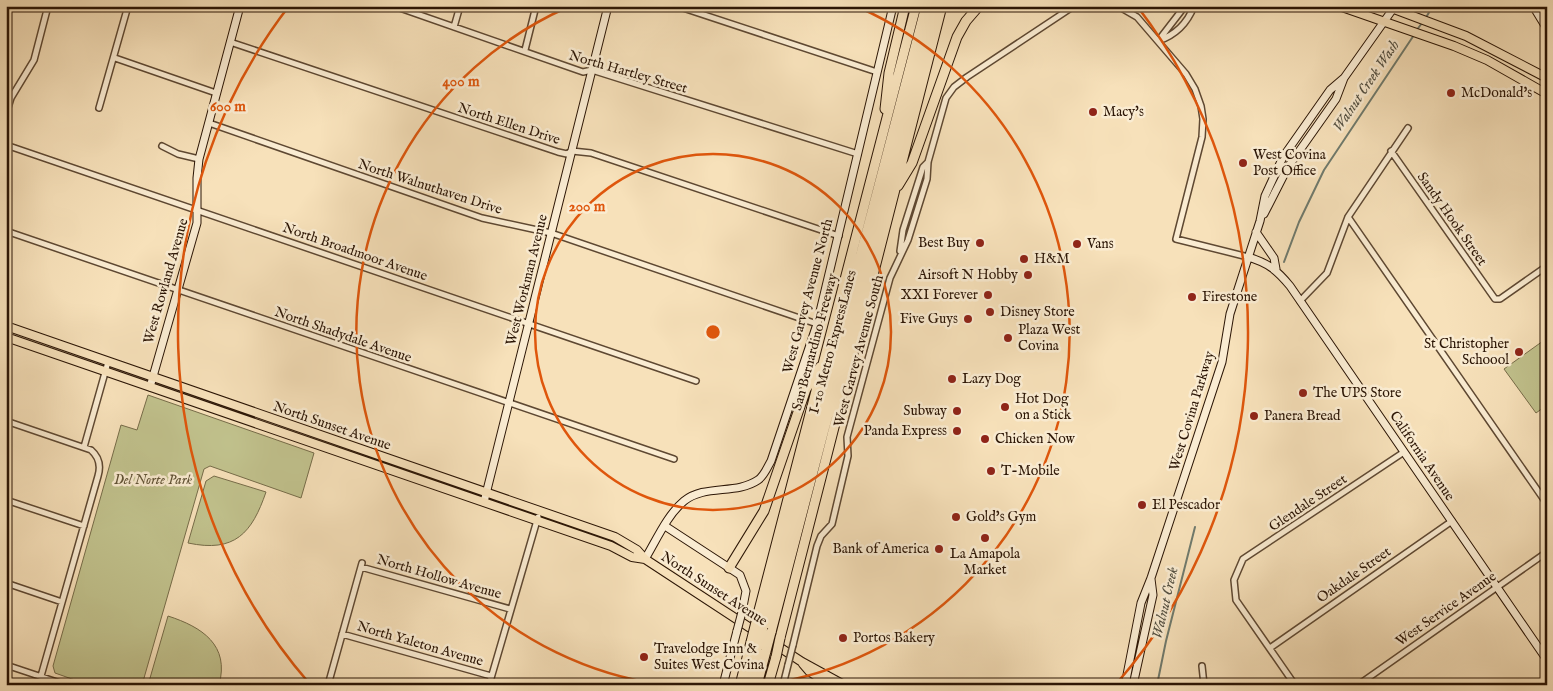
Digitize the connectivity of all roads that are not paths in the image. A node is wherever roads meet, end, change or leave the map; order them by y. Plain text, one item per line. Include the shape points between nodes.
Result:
1 (48, 6) edge
2 (128, 6) edge
3 (240, 6) edge
4 (394, 6) edge
5 (460, 6) edge
6 (536, 6) edge
7 (608, 6) edge
8 (677, 6) edge
9 (893, 6) edge
10 (905, 6) edge
11 (916, 6) edge
12 (926, 6) edge
13 (935, 6) edge
14 (942, 6) edge
15 (979, 6) edge
16 (1074, 6) edge
17 (1118, 6) edge
18 (1185, 6) edge
19 (1194, 6) edge
20 (1339, 6) edge
21 (1533, 6) edge
22 (1391, 7) edge
23 (1385, 21) junction
24 (454, 27) junction
25 (1547, 29) edge
26 (1158, 41) junction
27 (230, 42) junction
28 (525, 50) junction
29 (115, 58) junction
30 (592, 70) junction
31 (877, 72) junction
32 (1543, 73) edge
33 (1547, 78) edge
34 (216, 93) junction
35 (1547, 94) edge
36 (99, 108) dead end
37 (6, 114) edge
38 (209, 123) junction
39 (1408, 128) dead end
40 (6, 145) edge
41 (162, 146) dead end
42 (572, 151) junction
43 (879, 151) junction
44 (1391, 151) junction
45 (858, 154) junction
46 (199, 159) junction
47 (893, 195) junction
48 (198, 211) junction
49 (1348, 217) junction
50 (6, 231) edge
51 (1256, 232) junction
52 (551, 233) junction
53 (838, 236) junction
54 (1248, 256) junction
55 (1547, 266) edge
56 (1276, 269) junction
57 (177, 291) junction
58 (1300, 301) junction
59 (529, 323) junction
60 (817, 324) junction
61 (6, 326) edge
62 (6, 337) edge
63 (824, 360) junction
64 (108, 362) junction
65 (105, 372) junction
66 (152, 377) junction
67 (696, 381) dead end
68 (150, 387) junction
69 (509, 403) junction
70 (6, 421) edge
71 (84, 447) junction
72 (1404, 452) junction
73 (674, 459) dead end
74 (486, 492) junction
75 (6, 500) edge
76 (484, 502) junction
77 (1547, 504) edge
78 (540, 510) junction
79 (537, 520) junction
80 (1452, 521) junction
81 (84, 526) junction
82 (665, 526) junction
83 (1547, 552) edge
84 (645, 559) junction
85 (730, 568) junction
86 (1151, 578) junction
87 (6, 583) edge
88 (1497, 587) junction
89 (62, 602) junction
90 (510, 609) junction
91 (1139, 612) junction
92 (765, 630) junction
93 (342, 634) junction
94 (758, 647) junction
95 (1270, 648) junction
96 (1547, 660) edge
97 (802, 662) junction
98 (6, 664) edge
99 (1202, 666) dead end
100 (1138, 667) junction
101 (41, 676) junction
102 (491, 676) junction
103 (1126, 683) edge
104 (66, 685) edge
105 (328, 685) edge
106 (489, 685) edge
107 (723, 685) edge
108 (740, 685) edge
109 (749, 685) edge
110 (757, 685) edge
111 (768, 685) edge
112 (783, 685) edge
113 (830, 685) edge
114 (844, 685) edge
115 (1133, 685) edge
116 (1204, 685) edge
117 (1295, 685) edge
118 (1358, 685) edge

1 - 37 street via 34,60 11,98
2 - 29 street
3 - 27 street, West Rowland Avenue
4 - 24 street, North Hartley Street
5 - 24 street
6 - 28 street
7 - 30 street, West Workman Avenue
8 - 31 street
9 - 31 street, West Garvey Avenue North
10 - 43 highway via 889,73
11 - 43 highway, San Bernardino Freeway
12 - 92 highway, I-10 Metro ExpressLanes
13 - 92 highway, I-10 Metro ExpressLanes
14 - 47 highway
15 - 47 highway via 957,37 912,163
16 - 112 street, West Garvey Avenue South, bridge via 956,85 946,98 928,162 923,167 903,230 900,254 890,278 847,437 848,456 832,524 817,546
17 - 26 street via 1137,18
18 - 26 street
19 - 26 street via 1182,27 1172,36
20 - 23 main road
21 - 25 street
22 - 23 street, West Covina Parkway
22 - 32 main road via 1466,36
23 - 35 main road via 1487,60
23 - 51 street, West Covina Parkway via 1344,78 1330,90 1283,157 1265,196
24 - 28 street, North Hartley Street
26 - 54 street via 1191,82 1203,119 1202,137 1176,239
27 - 34 street, West Rowland Avenue
27 - 42 street, North Ellen Drive via 558,152 567,154
28 - 30 street, North Hartley Street via 583,72
29 - 34 street
29 - 36 street
30 - 42 street, West Workman Avenue
30 - 45 street, North Hartley Street
31 - 45 street, West Garvey Avenue North
32 - 33 main road
34 - 38 street, West Rowland Avenue
38 - 46 street, West Rowland Avenue
38 - 52 street, North Walnuthaven Drive via 482,218
39 - 44 street
40 - 48 street, North Broadmoor Avenue
41 - 46 street
42 - 52 street, West Workman Avenue
42 - 53 street, North Ellen Drive via 591,152
43 - 63 highway, San Bernardino Freeway
44 - 49 street
44 - 55 street, Sandy Hook Street via 1495,299 1500,299
45 - 53 street, West Garvey Avenue North
46 - 48 street, West Rowland Avenue via 196,178
47 - 111 highway, bridge
48 - 57 street, West Rowland Avenue
48 - 59 street, North Broadmoor Avenue
49 - 58 street via 1327,273
49 - 77 street
50 - 57 street, North Shadydale Avenue
51 - 54 street, West Covina Parkway
51 - 56 street via 1274,258
52 - 59 street, West Workman Avenue
52 - 60 street, North Walnuthaven Drive
53 - 60 street, West Garvey Avenue North
54 - 56 street, California Avenue
54 - 86 street, West Covina Parkway via 1230,314 1222,362 1210,404
56 - 58 street, California Avenue
57 - 66 street, West Rowland Avenue
57 - 69 street, North Shadydale Avenue
58 - 72 street, California Avenue
59 - 67 street, North Broadmoor Avenue
59 - 69 street, West Workman Avenue
60 - 82 street, West Garvey Avenue North via 771,461 764,473 747,485 715,490 685,500
61 - 64 main road, North Sunset Avenue
62 - 65 main road, North Sunset Avenue
63 - 85 highway via 806,388 764,511
63 - 92 highway, San Bernardino Freeway
64 - 65 street
64 - 66 main road, North Sunset Avenue
65 - 68 main road, North Sunset Avenue
65 - 71 street
66 - 68 street, West Rowland Avenue
66 - 74 main road, North Sunset Avenue
68 - 76 main road, North Sunset Avenue
69 - 73 street, North Shadydale Avenue
69 - 74 street, West Workman Avenue
70 - 71 street
71 - 81 street via 94,452 100,469
72 - 80 street, California Avenue
72 - 95 street, Glendale Street via 1244,559 1234,580 1236,600
74 - 76 street, West Workman Avenue
74 - 78 main road, North Sunset Avenue
75 - 81 street
76 - 79 main road, North Sunset Avenue
78 - 79 street
78 - 84 main road, North Sunset Avenue via 615,537 637,550
79 - 84 main road, North Sunset Avenue via 611,546 632,557
79 - 90 street
80 - 88 street, California Avenue
80 - 95 street, Oakdale Street
81 - 89 street
82 - 84 street, West Garvey Avenue North
82 - 85 street
83 - 88 street, West Service Avenue
84 - 92 main road, North Sunset Avenue
85 - 107 street, bridge via 746,585
86 - 91 street, West Covina Parkway
86 - 100 street, West Covina Parkway via 1153,595
87 - 89 street
88 - 96 street, California Avenue
88 - 118 street, West Service Avenue
89 - 101 street
90 - 93 street, North Hollow Avenue via 362,565
90 - 102 street
91 - 100 street via 1143,614 1134,658
91 - 103 street, West Covina Parkway
92 - 94 highway, San Bernardino Freeway, bridge
92 - 94 highway, I-10 Metro ExpressLanes, bridge
92 - 97 main road, North Sunset Avenue
93 - 102 street, North Yaleton Avenue
93 - 105 street
94 - 108 highway, San Bernardino Freeway
94 - 109 highway, I-10 Metro ExpressLanes
94 - 110 highway, I-10 Metro ExpressLanes
95 - 117 street
97 - 113 main road via 809,671
97 - 114 main road
98 - 101 street
99 - 116 street
100 - 115 street, West Covina Parkway
101 - 104 street
102 - 106 street

